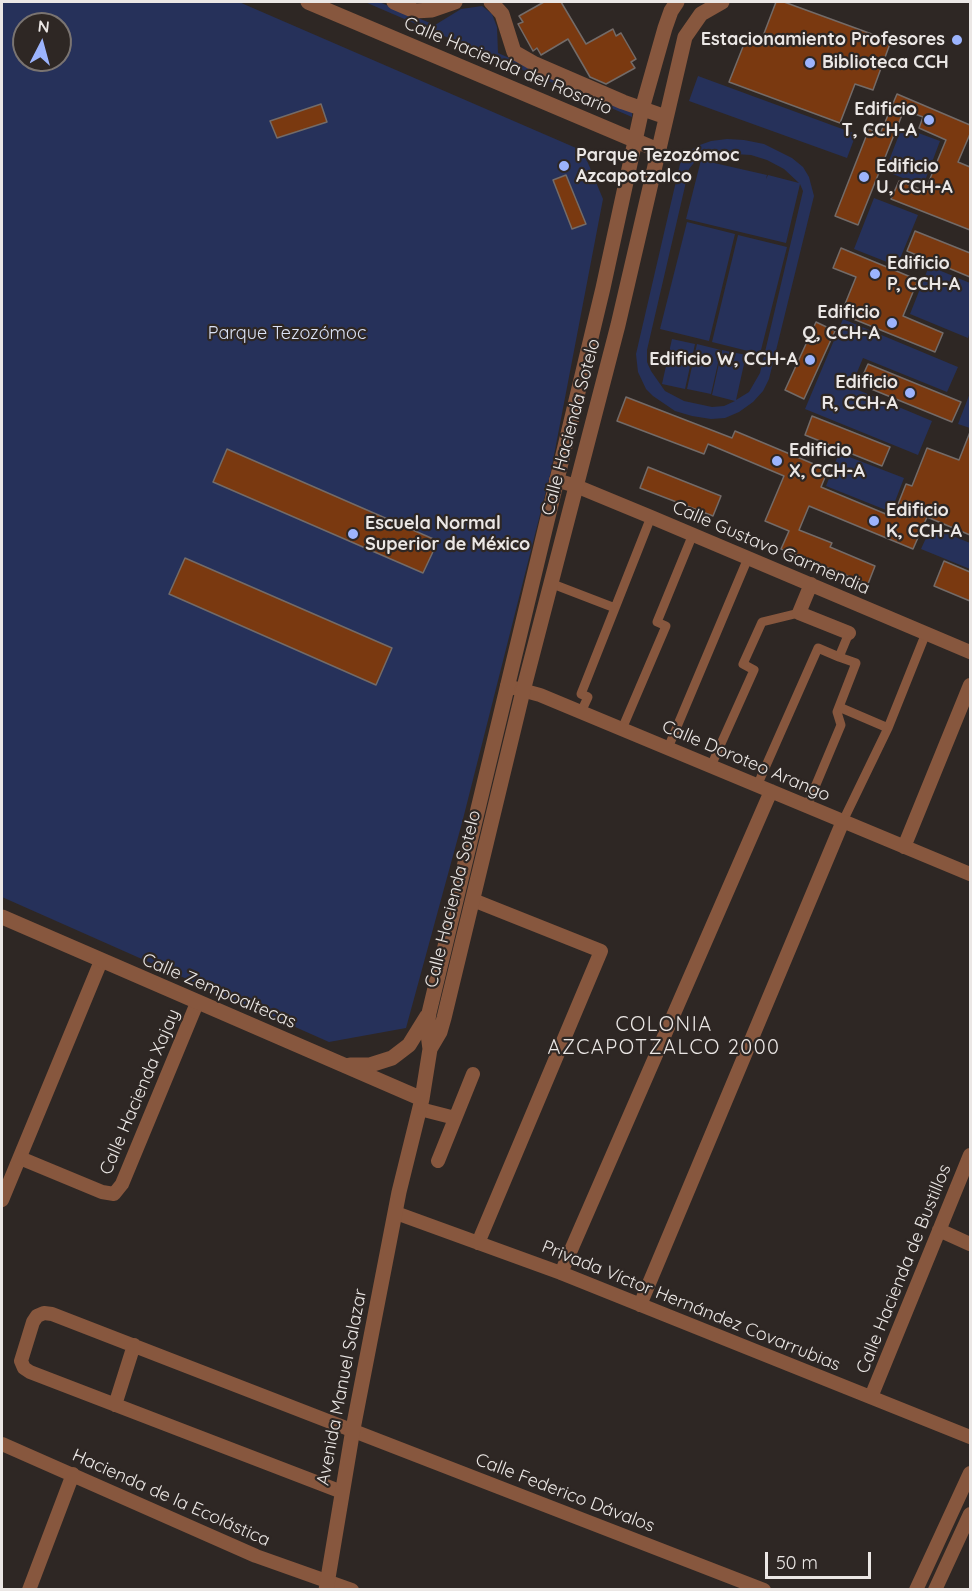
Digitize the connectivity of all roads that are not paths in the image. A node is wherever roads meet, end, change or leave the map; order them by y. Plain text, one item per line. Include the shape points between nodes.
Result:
1 (308, 2) edge
2 (394, 2) edge
3 (454, 2) edge
4 (493, 2) edge
5 (677, 2) edge
6 (722, 2) edge
7 (642, 109) junction
8 (666, 117) junction
9 (635, 141) junction
10 (660, 151) junction
11 (556, 480) junction
12 (576, 486) junction
13 (651, 517) junction
14 (693, 534) junction
15 (748, 558) junction
16 (550, 583) junction
17 (811, 584) junction
18 (615, 608) junction
19 (799, 613) junction
20 (849, 633) joint
21 (926, 633) junction
22 (970, 652) edge
23 (839, 657) junction
24 (970, 685) edge
25 (507, 686) junction
26 (523, 690) junction
27 (839, 707) junction
28 (581, 712) junction
29 (888, 728) junction
30 (622, 729) junction
31 (668, 748) junction
32 (711, 766) junction
33 (757, 786) junction
34 (771, 791) junction
35 (807, 806) junction
36 (843, 821) junction
37 (904, 847) junction
38 (970, 874) edge
39 (473, 900) junction
40 (3, 921) edge
41 (101, 961) junction
42 (197, 1003) junction
43 (429, 1013) junction
44 (430, 1049) junction
45 (344, 1065) junction
46 (473, 1074) dead end
47 (421, 1104) junction
48 (455, 1118) junction
49 (970, 1155) edge
50 (20, 1158) junction
51 (438, 1161) dead end
52 (399, 1192) joint
53 (2, 1200) edge
54 (396, 1213) junction
55 (939, 1230) junction
56 (478, 1243) junction
57 (970, 1244) edge
58 (561, 1273) junction
59 (640, 1305) junction
60 (134, 1345) junction
61 (871, 1397) junction
62 (115, 1405) junction
63 (353, 1429) junction
64 (970, 1437) edge
65 (2, 1444) edge
66 (970, 1473) edge
67 (73, 1474) junction
68 (342, 1492) junction
69 (970, 1514) edge
70 (327, 1586) edge
71 (29, 1590) edge
72 (352, 1590) edge
73 (764, 1590) edge
74 (916, 1590) edge
75 (935, 1590) edge

1 - 9 street, Calle Hacienda del Rosario
2 - 3 street, Calle Hacienda del Rosario via 415,10 432,10
4 - 7 street, Calle Hacienda del Rosario via 502,14 514,52
5 - 7 street, Calle Hacienda Sotelo via 665,28
6 - 8 street, Calle Hacienda Sotelo via 701,14 685,37
7 - 8 street, Calle Hacienda del Rosario
7 - 9 street, Calle Hacienda Sotelo
8 - 10 street, Calle Hacienda Sotelo
9 - 10 street, Calle Hacienda del Rosario
9 - 11 street, Calle Hacienda Sotelo
10 - 12 street, Calle Hacienda Sotelo
11 - 12 street, Calle Gustavo Garmendia
11 - 25 street, Calle Hacienda Sotelo
12 - 13 street, Calle Gustavo Garmendia
12 - 16 street, Calle Hacienda Sotelo
13 - 14 street, Calle Gustavo Garmendia
13 - 18 street
14 - 15 street, Calle Gustavo Garmendia
14 - 30 street via 657,622 666,626
15 - 17 street, Calle Gustavo Garmendia
15 - 31 street
16 - 18 street
16 - 26 street, Calle Hacienda Sotelo
17 - 19 street
17 - 21 street, Calle Gustavo Garmendia
18 - 28 street via 581,694 588,697
19 - 20 street
19 - 32 street via 762,622 742,664 754,670
20 - 23 street
21 - 22 street, Calle Gustavo Garmendia
21 - 29 street
23 - 27 street via 856,663
23 - 33 street via 818,648
24 - 37 street
25 - 26 street, Calle Doroteo Arango
25 - 43 street, Calle Hacienda Sotelo
26 - 28 street, Calle Doroteo Arango
26 - 39 street, Calle Hacienda Sotelo
27 - 29 street
27 - 35 street via 841,725
28 - 30 street, Calle Doroteo Arango
29 - 36 street
30 - 31 street, Calle Doroteo Arango
31 - 32 street, Calle Doroteo Arango
32 - 33 street, Calle Doroteo Arango
33 - 34 street, Calle Doroteo Arango
34 - 35 street, Calle Doroteo Arango
34 - 58 street
35 - 36 street, Calle Doroteo Arango
36 - 37 street, Calle Doroteo Arango
36 - 59 street
37 - 38 street, Calle Doroteo Arango
39 - 44 street, Calle Hacienda Sotelo via 442,1025
39 - 56 street via 601,951
40 - 41 street, Calle Zempoaltecas
41 - 42 street, Calle Zempoaltecas
41 - 50 street
42 - 45 street, Calle Zempoaltecas
42 - 50 street, Calle Hacienda Xajay via 122,1184 114,1194
43 - 44 street, Calle Hacienda Sotelo
43 - 45 street via 409,1045 392,1058 370,1065
44 - 47 street, Calle Hacienda Sotelo
45 - 47 street, Calle Zempoaltecas
46 - 48 street
47 - 48 street
47 - 52 street, Calle Hacienda Sotelo
48 - 51 street
49 - 55 street, Calle Hacienda de Bustillos
50 - 53 street
52 - 54 street, Avenida Manuel Salazar
54 - 56 street, Privada Víctor Hernández Covarrubias
54 - 63 street, Avenida Manuel Salazar
55 - 57 street
55 - 61 street, Calle Hacienda de Bustillos
56 - 58 street, Privada Víctor Hernández Covarrubias
58 - 59 street, Privada Víctor Hernández Covarrubias
59 - 61 street, Privada Víctor Hernández Covarrubias
60 - 62 street
60 - 62 street, Calle Federico Dávalos via 44,1313 33,1322 21,1353 24,1368 30,1372
60 - 63 street, Calle Federico Dávalos
61 - 64 street, Privada Víctor Hernández Covarrubias
62 - 68 street
63 - 68 street, Avenida Manuel Salazar
63 - 73 street, Calle Federico Dávalos
65 - 67 street, Hacienda de la Ecolástica
66 - 74 street
67 - 70 street, Hacienda de la Ecolástica
67 - 71 street
68 - 70 street, Avenida Manuel Salazar
69 - 75 street
70 - 72 street, Hacienda de la Ecolástica

